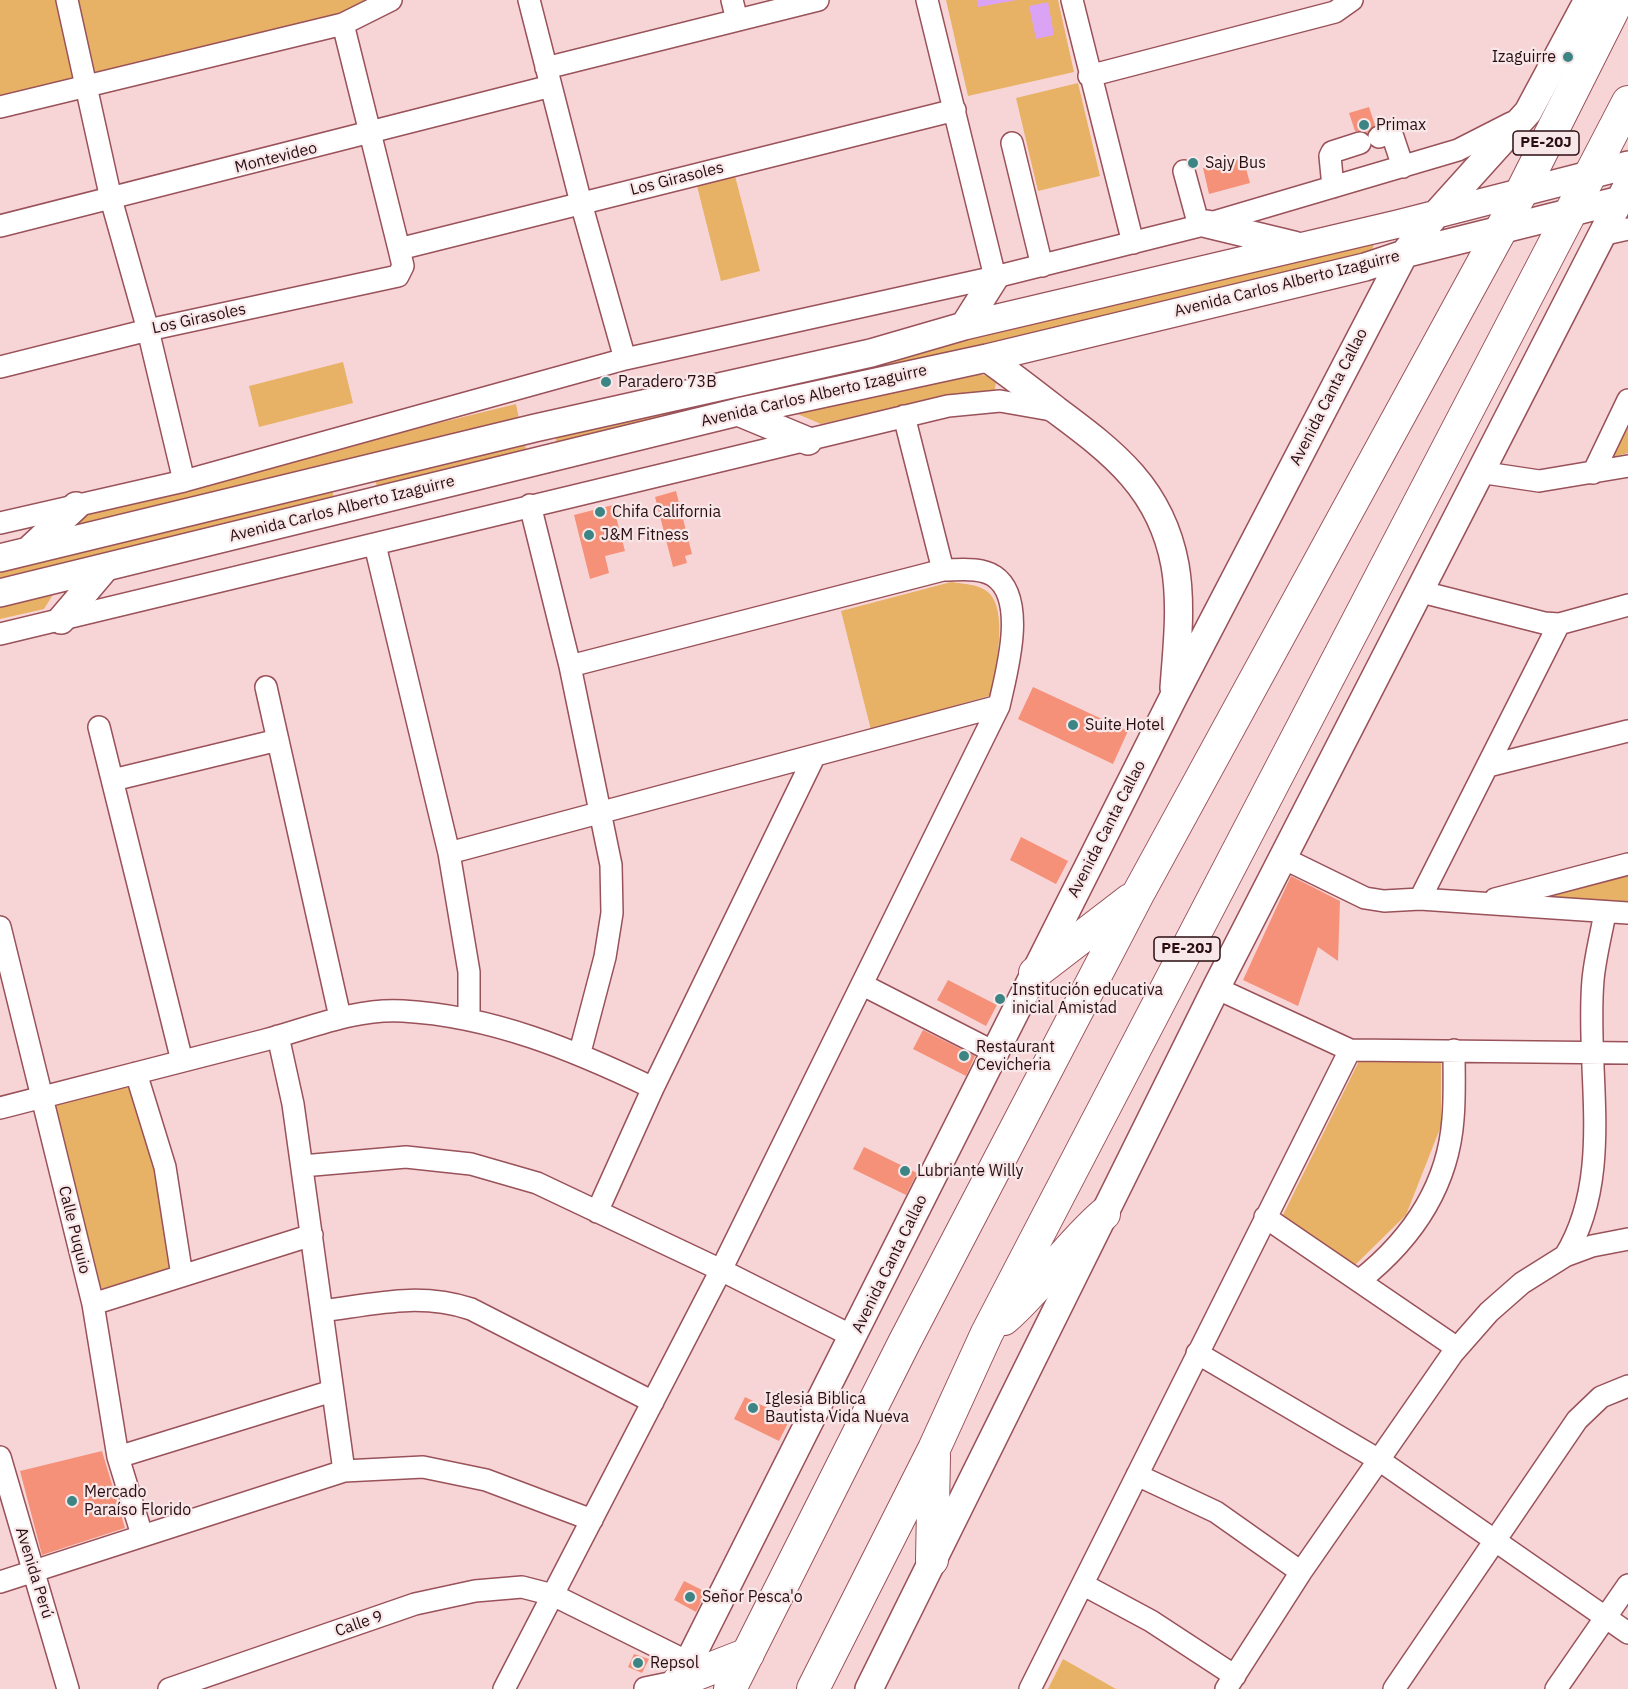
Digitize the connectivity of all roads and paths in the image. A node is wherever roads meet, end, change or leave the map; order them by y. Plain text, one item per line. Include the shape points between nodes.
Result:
1 (68, 0) edge
2 (391, 0) edge
3 (529, 0) edge
4 (818, 0) edge
5 (927, 0) edge
6 (1072, 0) edge
7 (1352, 0) edge
8 (1588, 0) edge
9 (1618, 0) edge
10 (734, 10) edge
11 (343, 24) junction
12 (1089, 76) junction
13 (549, 77) junction
14 (86, 87) junction
15 (1628, 102) edge
16 (0, 107) edge
17 (955, 110) junction
18 (1528, 112) junction
19 (371, 134) junction
20 (1012, 143) dead end
21 (1628, 165) edge
22 (1403, 167) junction
23 (1184, 171) dead end
24 (1591, 174) junction
25 (1333, 187) junction
26 (1521, 193) junction
27 (1625, 194) edge
28 (111, 199) junction
29 (581, 203) junction
30 (1437, 213) junction
31 (1569, 213) junction
32 (1203, 225) junction
33 (0, 226) edge
34 (1628, 229) edge
35 (1497, 231) junction
36 (1601, 235) junction
37 (1133, 243) junction
38 (1298, 246) junction
39 (399, 249) junction
40 (1404, 254) junction
41 (1042, 266) junction
42 (995, 277) junction
43 (964, 326) junction
44 (148, 330) junction
45 (871, 353) junction
46 (987, 358) junction
47 (625, 359) junction
48 (0, 367) edge
49 (879, 381) junction
50 (1628, 400) edge
51 (1058, 411) junction
52 (738, 412) junction
53 (904, 417) junction
54 (808, 441) junction
55 (1628, 466) edge
56 (1479, 472) junction
57 (1593, 473) junction
58 (349, 474) junction
59 (184, 481) junction
60 (530, 505) junction
61 (76, 506) junction
62 (350, 507) junction
63 (0, 523) edge
64 (375, 545) junction
65 (27, 552) junction
66 (0, 558) edge
67 (105, 568) junction
68 (944, 570) junction
69 (1418, 591) junction
70 (0, 592) edge
71 (1628, 605) edge
72 (61, 620) junction
73 (1559, 624) junction
74 (0, 634) edge
75 (570, 666) junction
76 (266, 687) dead end
77 (1173, 698) junction
78 (999, 706) junction
79 (99, 727) dead end
80 (1628, 731) edge
81 (278, 740) junction
82 (814, 757) junction
83 (1488, 766) junction
84 (112, 780) junction
85 (603, 813) junction
86 (449, 853) junction
87 (1283, 858) junction
88 (1628, 864) edge
89 (1138, 894) junction
90 (1420, 899) junction
91 (1480, 903) junction
92 (1605, 913) junction
93 (1628, 914) edge
94 (0, 927) edge
95 (1035, 973) junction
96 (863, 985) junction
97 (1216, 988) junction
98 (340, 1017) junction
99 (469, 1019) junction
100 (278, 1036) junction
101 (1350, 1050) junction
102 (1454, 1050) junction
103 (994, 1052) junction
104 (1593, 1052) junction
105 (580, 1053) junction
106 (1628, 1053) edge
107 (182, 1061) junction
108 (135, 1073) junction
109 (653, 1088) junction
110 (42, 1098) junction
111 (0, 1108) edge
112 (302, 1166) junction
113 (597, 1212) junction
114 (1104, 1214) junction
115 (1265, 1217) junction
116 (312, 1235) junction
117 (1628, 1239) edge
118 (1565, 1256) junction
119 (721, 1270) junction
120 (182, 1276) junction
121 (1359, 1281) junction
122 (93, 1304) junction
123 (322, 1311) junction
124 (987, 1333) junction
125 (854, 1337) junction
126 (1458, 1348) junction
127 (1197, 1353) junction
128 (1628, 1386) edge
129 (332, 1390) junction
130 (653, 1402) junction
131 (934, 1449) junction
132 (0, 1457) edge
133 (118, 1457) junction
134 (1379, 1460) junction
135 (344, 1471) junction
136 (1137, 1475) junction
137 (592, 1520) junction
138 (142, 1535) junction
139 (1495, 1542) junction
140 (932, 1560) junction
141 (34, 1571) junction
142 (1301, 1572) junction
143 (0, 1582) edge
144 (1084, 1585) junction
145 (1628, 1585) edge
146 (553, 1595) junction
147 (1605, 1618) junction
148 (1628, 1633) edge
149 (748, 1654) junction
150 (681, 1678) edge
151 (219, 1681) edge
152 (1230, 1682) edge
153 (645, 1688) edge
154 (68, 1689) edge
155 (169, 1689) edge
156 (504, 1689) edge
157 (730, 1689) edge
158 (813, 1689) edge
159 (869, 1689) edge
160 (1030, 1689) edge
161 (1394, 1689) edge
162 (1556, 1689) edge

1 - 14 street
2 - 11 street
3 - 13 street
4 - 10 street, Montevideo
5 - 17 street
6 - 12 street
7 - 12 street via 1335,12
8 - 18 main road, Avenida Canta Callao
9 - 26 highway, PE-20J
10 - 13 street, Montevideo
11 - 14 street
11 - 19 street
12 - 37 street
13 - 19 street, Montevideo
13 - 29 street
14 - 16 street
14 - 28 street
15 - 24 highway, PE-20J
17 - 29 street, Los Girasoles
17 - 42 street
18 - 22 street via 1480,141
18 - 30 main road, Avenida Canta Callao
19 - 28 street, Montevideo
19 - 39 street
20 - 41 street
21 - 24 main road, Avenida Carlos Alberto Izaguirre
22 - 25 street
22 - 25 street via 1393,137 1387,134 1332,152
23 - 32 street
24 - 26 main road, Avenida Carlos Alberto Izaguirre
24 - 31 highway, PE-20J
25 - 32 street
26 - 30 main road, Avenida Carlos Alberto Izaguirre
26 - 35 highway, PE-20J
27 - 31 main road, Avenida Carlos Alberto Izaguirre
27 - 36 main road
28 - 33 street, Montevideo
28 - 44 street
29 - 39 street, Los Girasoles
29 - 47 street
30 - 38 main road, Avenida Carlos Alberto Izaguirre
30 - 40 main road, Avenida Canta Callao
31 - 35 main road, Avenida Carlos Alberto Izaguirre
31 - 124 highway, PE-20J
32 - 37 street
32 - 38 main road
34 - 36 street
35 - 40 main road, Avenida Carlos Alberto Izaguirre
35 - 89 highway, PE-20J
36 - 56 main road
37 - 41 street
38 - 43 main road, Avenida Carlos Alberto Izaguirre
39 - 44 street, Los Girasoles via 403,266 398,276
40 - 46 main road, Avenida Carlos Alberto Izaguirre via 1365,267
40 - 77 main road, Avenida Canta Callao
41 - 42 street
42 - 43 main road
42 - 47 street
43 - 45 main road, Avenida Carlos Alberto Izaguirre
44 - 48 street, Los Girasoles
44 - 59 street
45 - 49 main road via 865,365
45 - 58 main road, Avenida Carlos Alberto Izaguirre
46 - 49 main road, Avenida Carlos Alberto Izaguirre
46 - 51 main road
47 - 59 street
49 - 52 main road, Avenida Carlos Alberto Izaguirre
50 - 57 street
51 - 53 street via 1000,401 948,406
51 - 77 main road via 1125,464 1161,518 1174,564 1179,613
52 - 54 main road
52 - 62 main road, Avenida Carlos Alberto Izaguirre
53 - 54 street
53 - 68 street
54 - 60 street
55 - 57 street
56 - 57 street via 1539,481
56 - 69 main road
58 - 62 main road via 361,491
58 - 65 main road, Avenida Carlos Alberto Izaguirre
59 - 61 street
60 - 64 street
60 - 75 street
61 - 63 street
61 - 65 main road
62 - 67 main road, Avenida Carlos Alberto Izaguirre
64 - 72 street
64 - 86 street
65 - 66 main road, Avenida Carlos Alberto Izaguirre
67 - 70 main road, Avenida Carlos Alberto Izaguirre
67 - 72 main road
68 - 75 street
68 - 78 street via 977,570 994,576 1005,588 1012,609 1010,650
69 - 73 street
69 - 87 main road
71 - 73 street
72 - 74 street
73 - 83 street
75 - 85 street
76 - 81 street
77 - 95 main road, Avenida Canta Callao
78 - 82 street
78 - 96 street
79 - 84 street
80 - 83 street
81 - 84 street
81 - 98 street
82 - 85 street
82 - 109 street
83 - 90 street
84 - 107 street
85 - 86 street
85 - 105 street via 611,865 612,913
86 - 99 street via 469,972
87 - 90 street via 1365,898
87 - 97 main road
88 - 91 street
89 - 95 highway
89 - 149 highway, PE-20J via 904,1343
90 - 91 street
91 - 92 street
92 - 93 street
92 - 104 street via 1593,981
94 - 110 street, Calle Puquio
95 - 103 main road, Avenida Canta Callao
96 - 103 street
96 - 119 street
97 - 101 street
97 - 114 main road
98 - 99 street via 400,1011
98 - 100 street
99 - 105 street
100 - 107 street
100 - 112 street
101 - 102 street
101 - 115 street
102 - 104 street
102 - 121 street via 1453,1121 1431,1202 1387,1259
103 - 125 main road, Avenida Canta Callao
104 - 106 street
104 - 118 street via 1593,1164 1584,1214
105 - 109 street
107 - 108 street
108 - 110 street
108 - 120 street via 165,1167
109 - 113 street
110 - 111 street
110 - 122 street, Calle Puquio
112 - 113 street via 406,1157 471,1164 537,1183
112 - 116 street
113 - 119 street
114 - 124 highway via 1078,1236 1025,1301
114 - 140 main road
115 - 121 street
115 - 127 street
116 - 120 street
116 - 123 street
117 - 118 street
118 - 126 street via 1506,1296
119 - 125 street
119 - 130 street
120 - 122 street
121 - 126 street
122 - 133 street, Calle Puquio
123 - 129 street
123 - 130 street via 412,1299 445,1300 471,1309
124 - 131 highway, PE-20J
125 - 150 main road, Avenida Canta Callao
126 - 134 street
127 - 134 street
127 - 136 street
128 - 139 street via 1601,1397 1577,1420
129 - 133 street
129 - 135 street
130 - 137 street
131 - 140 highway
131 - 158 highway, PE-20J
132 - 141 street, Avenida Perú
133 - 138 street, Calle Puquio
134 - 139 street
134 - 142 street
135 - 137 street via 423,1467 486,1480
135 - 138 street
136 - 142 street via 1216,1512
136 - 144 street
137 - 146 street
138 - 141 street
139 - 147 street
139 - 161 street
140 - 159 main road
141 - 143 street
141 - 154 street, Avenida Perú
142 - 152 street
144 - 152 street via 1150,1621
144 - 160 street
145 - 147 street
146 - 150 street, Calle 9
146 - 151 street, Calle 9 via 522,1587 475,1591 415,1604
146 - 156 street
147 - 148 street
147 - 162 street
149 - 150 highway
149 - 157 highway, PE-20J
150 - 153 street
151 - 155 street, Calle 9

